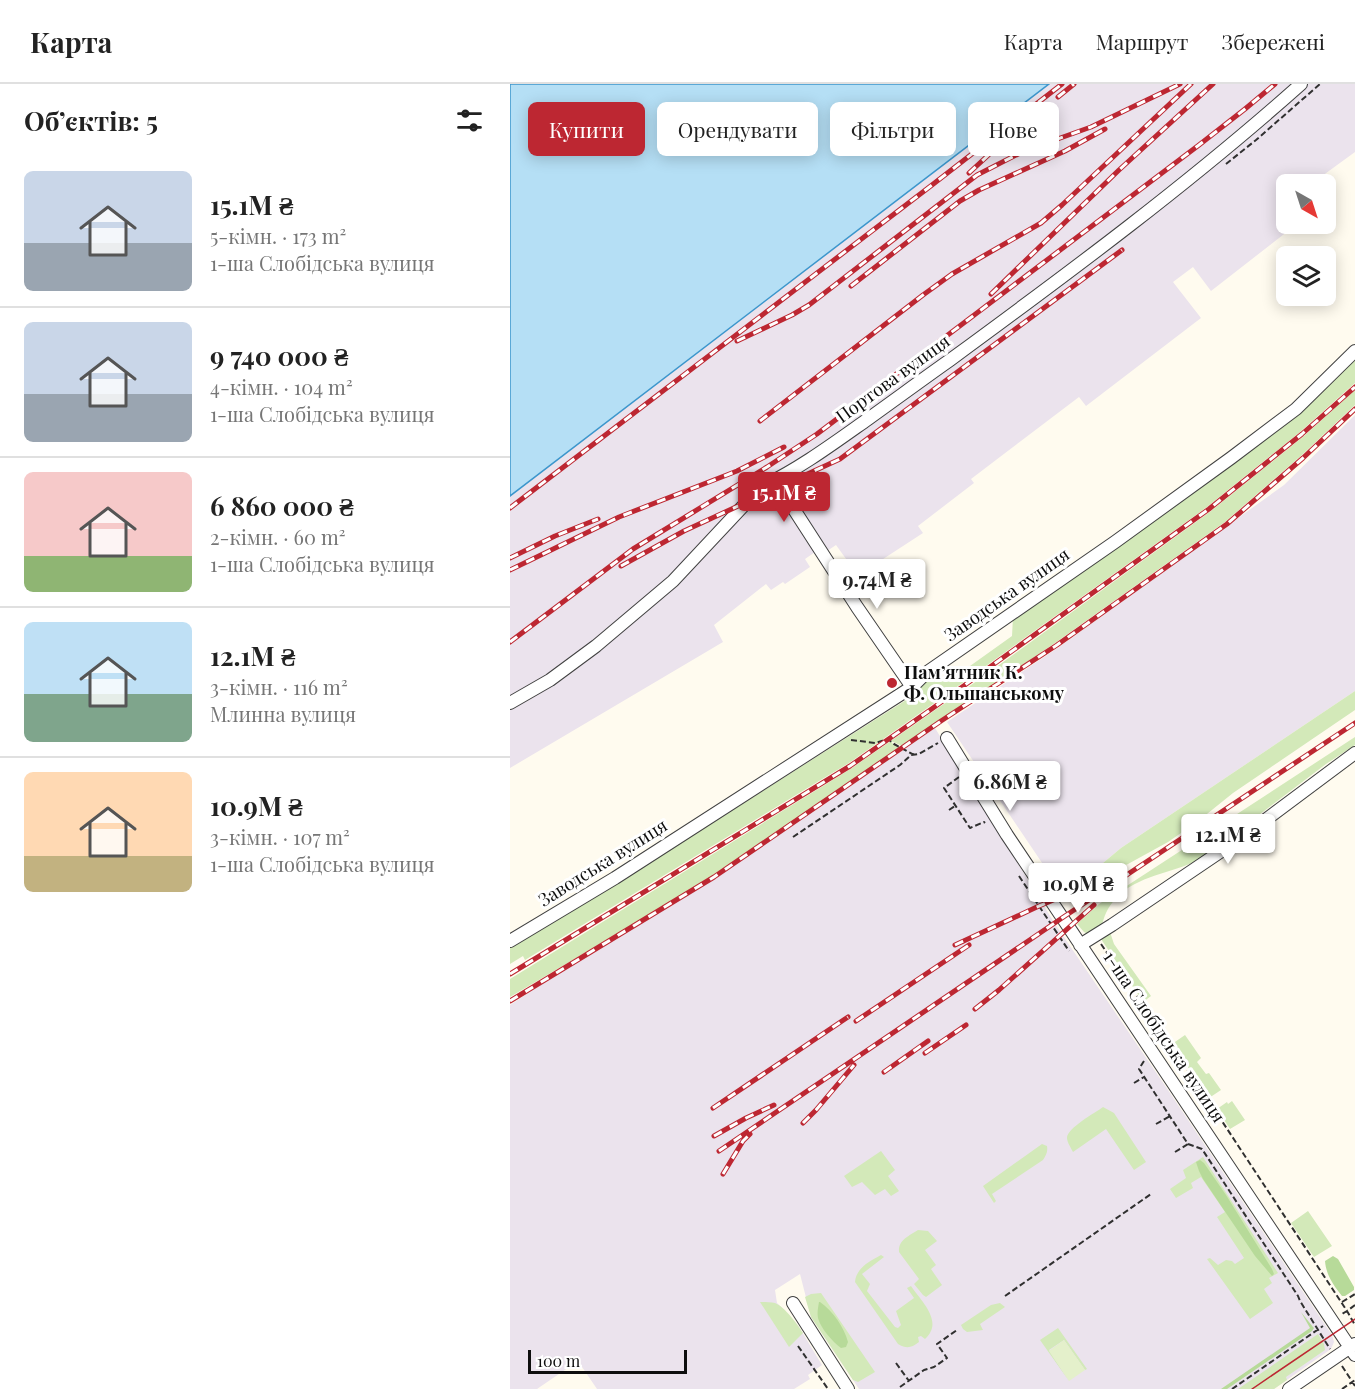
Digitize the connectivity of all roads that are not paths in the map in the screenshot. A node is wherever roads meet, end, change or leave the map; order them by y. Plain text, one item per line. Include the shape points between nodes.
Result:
1 (1301, 84) edge
2 (1355, 351) edge
3 (775, 480) junction
4 (912, 687) junction
5 (510, 703) edge
6 (944, 740) road end
7 (1355, 753) edge
8 (510, 941) edge
9 (1078, 949) junction
10 (793, 1303) dead end
11 (1353, 1349) edge
12 (848, 1389) edge
13 (1289, 1389) edge

1 - 3 street, Портова вулиця via 1212,161 1042,292 834,444
2 - 4 street, Заводська вулиця via 1296,409 1115,542 926,673
3 - 4 street
3 - 5 street, Портова вулиця via 761,487 673,581 550,680
4 - 8 street, Заводська вулиця
6 - 9 street, 1-ша Слобідська вулиця
7 - 9 street via 1248,833
9 - 11 street, 1-ша Слобідська вулиця
10 - 12 street
11 - 13 street

